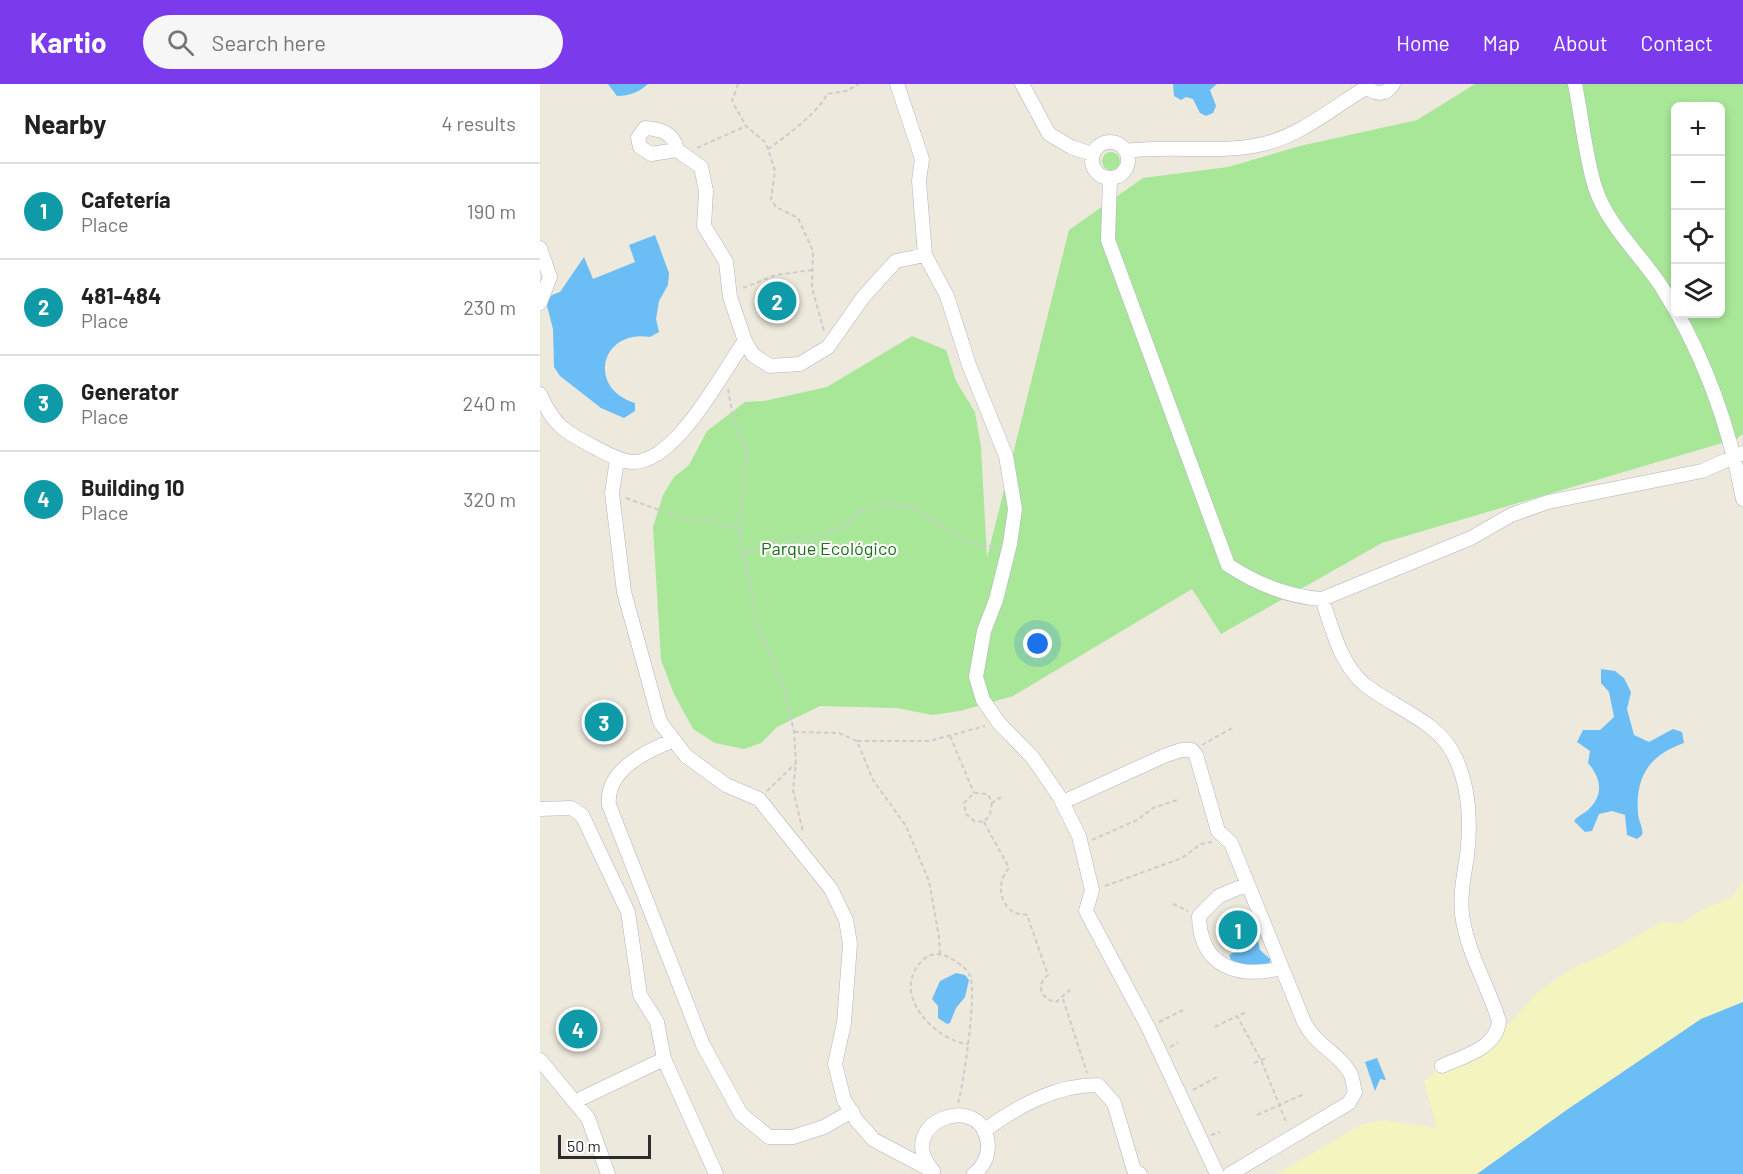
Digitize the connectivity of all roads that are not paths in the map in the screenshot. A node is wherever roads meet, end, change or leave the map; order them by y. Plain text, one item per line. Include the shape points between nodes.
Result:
1 (897, 84) edge
2 (1022, 84) edge
3 (1393, 84) edge
4 (1575, 84) edge
5 (1367, 85) edge
6 (681, 152) road end
7 (1126, 152) junction
8 (1092, 154) junction
9 (1110, 178) junction
10 (540, 248) edge
11 (925, 255) junction
12 (540, 303) edge
13 (745, 341) junction
14 (540, 394) edge
15 (1739, 454) edge
16 (617, 459) junction
17 (1743, 499) edge
18 (1322, 599) junction
19 (672, 741) junction
20 (1063, 802) junction
21 (540, 809) edge
22 (1248, 884) junction
23 (1282, 968) junction
24 (664, 1059) junction
25 (540, 1060) edge
26 (1442, 1066) dead end
27 (576, 1101) junction
28 (852, 1111) junction
29 (984, 1131) junction
30 (935, 1172) edge
31 (608, 1174) edge
32 (716, 1174) edge
33 (974, 1174) edge
34 (1140, 1174) edge
35 (1217, 1174) edge
36 (1230, 1174) edge

1 - 11 lane via 922,159 920,200
2 - 8 lane via 1049,134
3 - 5 lane via 1389,91 1380,94
4 - 15 lane via 1596,189 1619,230 1661,286 1705,371
5 - 7 lane via 1285,137 1262,145
6 - 13 lane via 704,174 704,226 726,262 730,297
7 - 8 lane via 1111,142 1099,145
7 - 9 lane via 1125,169
8 - 9 lane via 1095,171
9 - 18 lane via 1108,240 1228,565 1253,581 1299,598
10 - 12 lane via 550,277
11 - 13 lane via 896,261 864,296 828,347 800,364 770,366 753,355
11 - 20 lane via 946,296 1006,456 1015,509 1010,544 984,631 976,677 983,700
13 - 16 lane via 710,398 684,428 651,458 634,462
14 - 16 lane via 549,416 567,433
15 - 17 lane
15 - 18 lane via 1702,471 1548,502
16 - 19 lane via 612,493 624,592 660,722
18 - 26 lane via 1352,671 1440,737 1460,767 1469,833 1461,892 1465,935 1499,1021 1489,1044
19 - 28 lane via 726,785 759,799 831,889 846,920 850,944 844,1023 835,1064 844,1100
19 - 28 lane via 636,758 619,775 608,795 609,805 703,1045 741,1114 770,1137 794,1137 824,1128
20 - 22 lane via 1164,756 1192,750 1218,831 1231,843
20 - 35 lane via 1082,844 1092,890 1086,911 1148,1028
21 - 24 lane via 571,808 582,815 628,912 640,995 657,1022
22 - 23 lane
22 - 23 lane via 1219,896 1199,916 1199,934 1206,949 1240,973
23 - 36 lane via 1310,1034 1352,1075 1355,1092 1349,1103
24 - 27 lane
24 - 32 lane
25 - 27 lane
27 - 31 lane via 588,1118
28 - 30 lane via 874,1140
29 - 30 lane via 969,1117 955,1115 938,1120 924,1137 925,1159
29 - 33 lane via 987,1152
29 - 34 lane via 1040,1097 1071,1085 1098,1085 1114,1103 1134,1170

